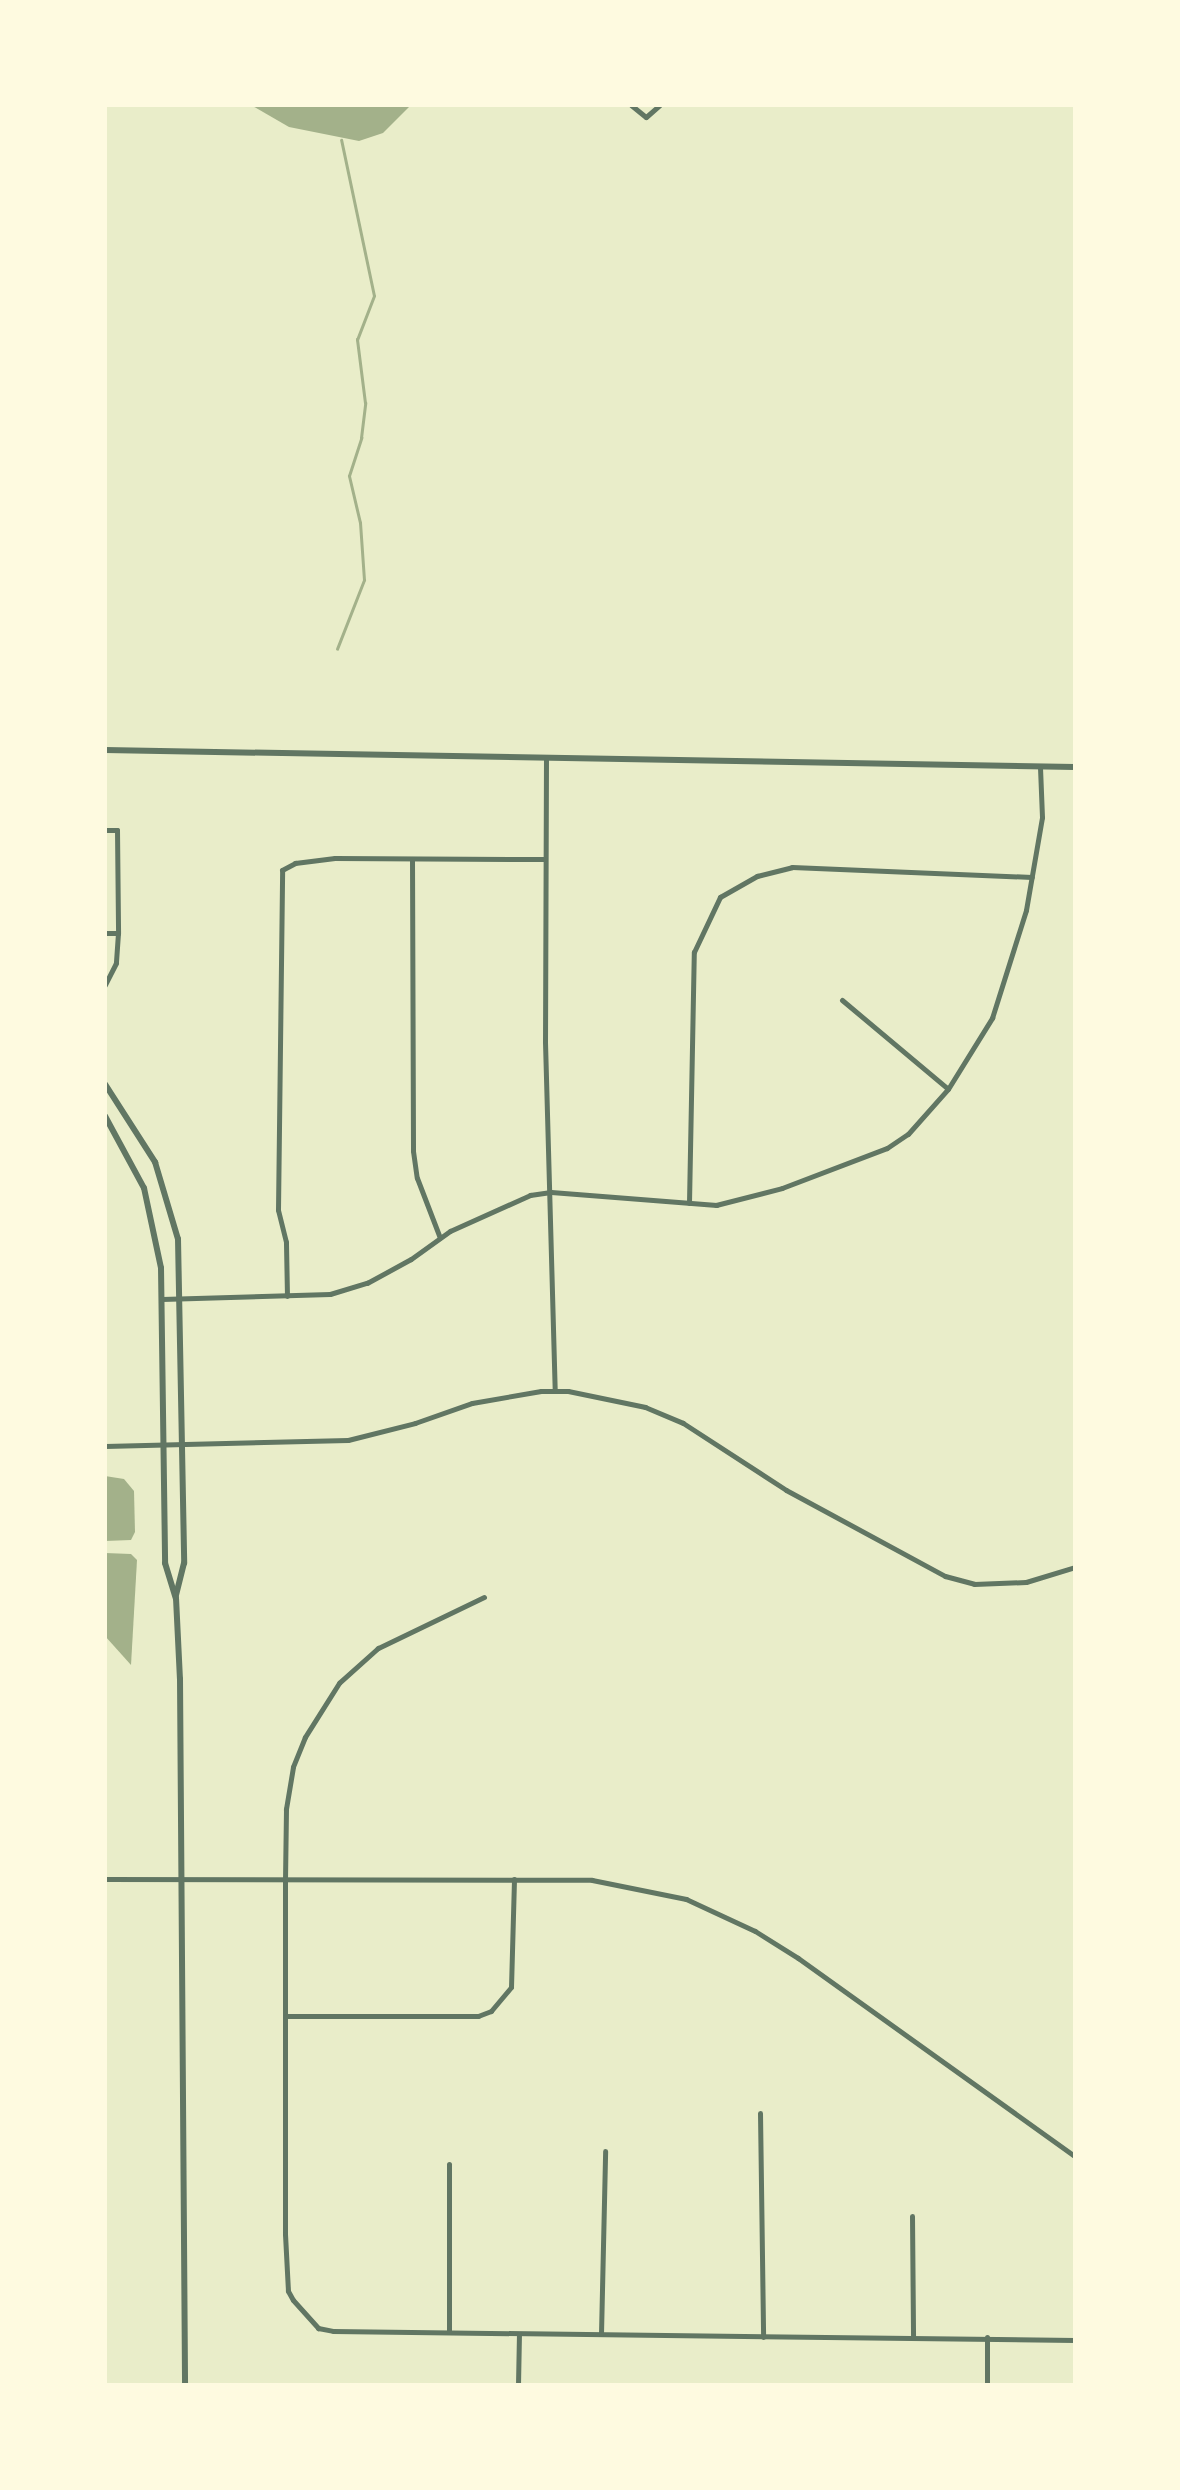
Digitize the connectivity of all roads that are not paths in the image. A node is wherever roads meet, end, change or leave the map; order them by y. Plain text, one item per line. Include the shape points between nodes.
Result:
1 (631, 105) edge
2 (660, 105) edge
3 (105, 750) edge
4 (546, 758) junction
5 (1040, 767) junction
6 (1075, 767) edge
7 (105, 831) edge
8 (412, 859) junction
9 (545, 859) junction
10 (1032, 877) junction
11 (105, 933) edge
12 (118, 933) junction
13 (105, 985) edge
14 (842, 1000) dead end
15 (105, 1084) edge
16 (948, 1089) junction
17 (105, 1116) edge
18 (551, 1192) junction
19 (689, 1203) junction
20 (440, 1238) junction
21 (287, 1296) junction
22 (162, 1299) junction
23 (182, 1299) junction
24 (555, 1391) junction
25 (105, 1446) edge
26 (163, 1446) junction
27 (183, 1446) junction
28 (1075, 1567) edge
29 (484, 1597) dead end
30 (176, 1598) junction
31 (105, 1878) edge
32 (182, 1879) junction
33 (285, 1879) junction
34 (514, 1879) junction
35 (286, 2016) junction
36 (760, 2113) dead end
37 (604, 2151) dead end
38 (1075, 2156) edge
39 (449, 2164) dead end
40 (912, 2216) dead end
41 (449, 2332) junction
42 (519, 2334) junction
43 (601, 2334) junction
44 (913, 2336) junction
45 (763, 2337) junction
46 (988, 2337) junction
47 (1075, 2340) edge
48 (185, 2385) edge
49 (518, 2385) edge
50 (987, 2385) edge

1 - 2 street via 637,114 648,117
3 - 4 street
4 - 5 street
4 - 9 street
5 - 6 street
5 - 10 street via 1042,817
7 - 12 street via 117,830
8 - 9 street
8 - 20 street via 412,1151 417,1178
8 - 21 street via 298,862 282,870 278,1210 286,1242
9 - 18 street
10 - 16 street via 992,1018
10 - 19 street via 792,867 757,876 724,893 710,910 694,952
11 - 12 street
12 - 13 street via 115,967
14 - 16 street
15 - 23 street via 134,1125 162,1180 178,1239
16 - 19 street via 908,1134 887,1148 738,1202
17 - 22 street via 131,1158 149,1202 159,1250
18 - 19 street
18 - 20 street via 513,1200
18 - 24 street
20 - 21 street via 367,1283 330,1294
21 - 23 street
22 - 23 street
22 - 26 street
23 - 27 street
24 - 27 street via 472,1403 348,1440
24 - 28 street via 645,1407 683,1423 786,1490 945,1576 974,1584 1026,1582
25 - 26 street
26 - 27 street
26 - 30 street via 164,1563
27 - 30 street via 184,1563
29 - 33 street via 378,1648 339,1683 324,1704 293,1767 286,1809
30 - 32 street
31 - 32 street
32 - 33 street
32 - 48 street
33 - 34 street
33 - 35 street
34 - 35 street via 511,1987 491,2011 478,2016
34 - 38 street via 619,1883 716,1911 854,1996
35 - 41 street via 287,2273 293,2300 318,2328
36 - 45 street
37 - 43 street
39 - 41 street
40 - 44 street
41 - 42 street
42 - 43 street
42 - 49 street
43 - 45 street
44 - 45 street
44 - 46 street
46 - 47 street
46 - 50 street

